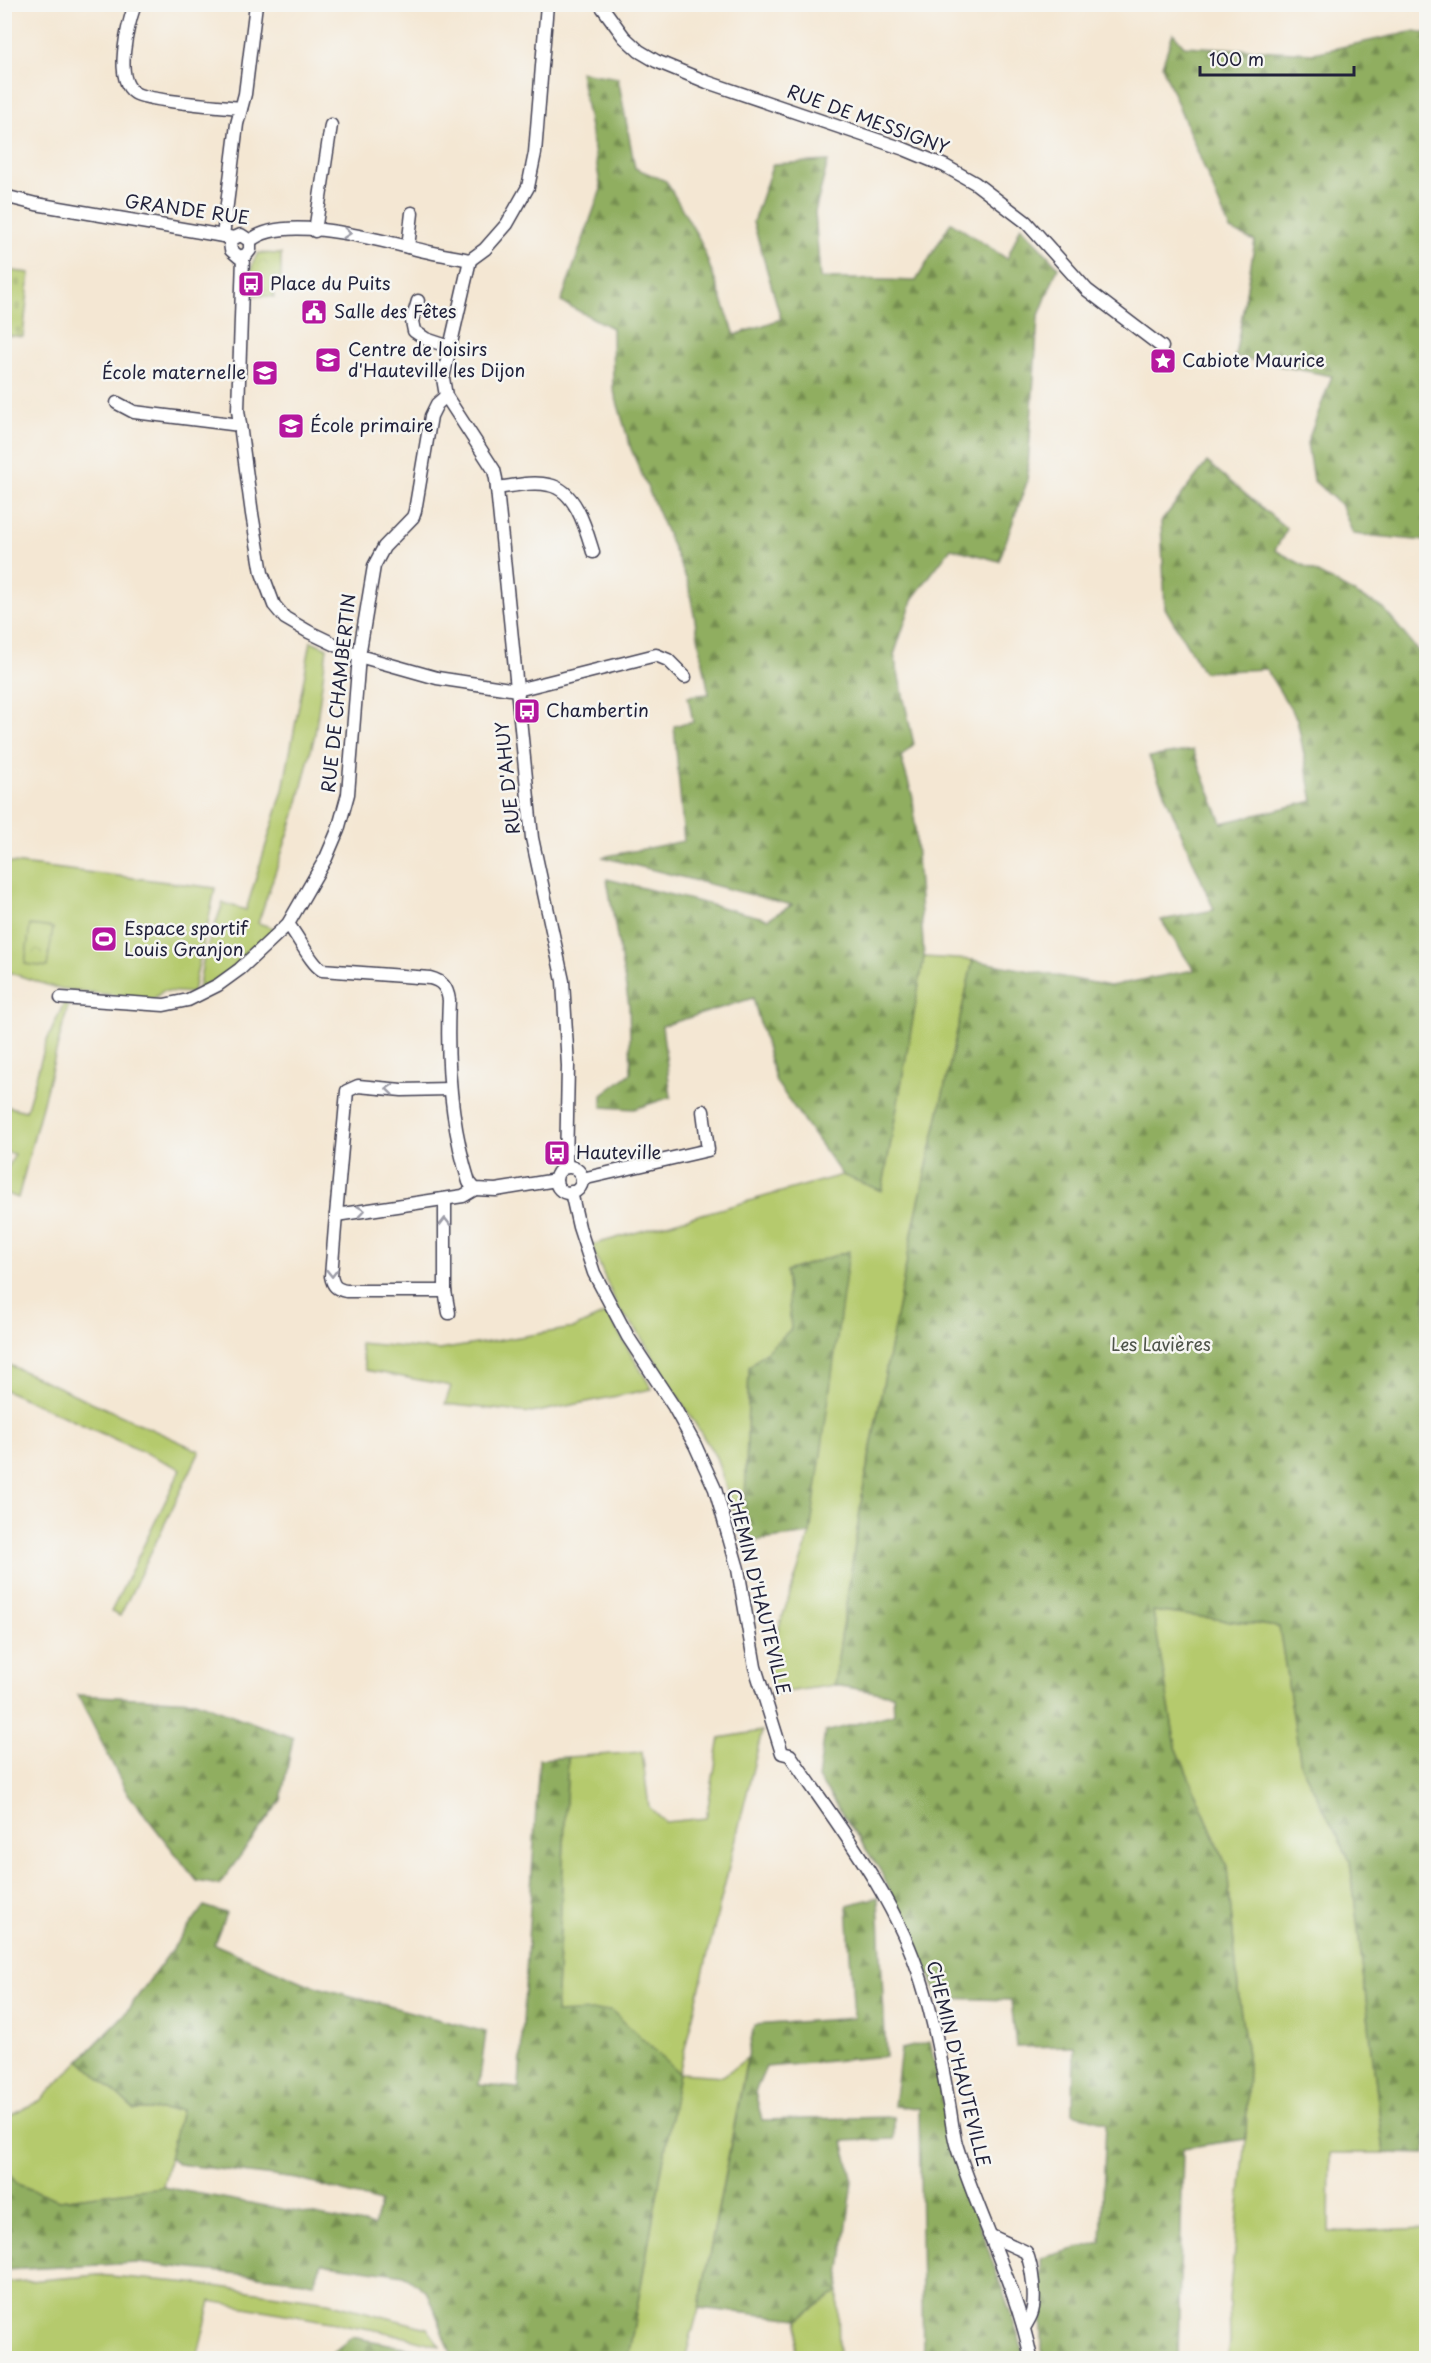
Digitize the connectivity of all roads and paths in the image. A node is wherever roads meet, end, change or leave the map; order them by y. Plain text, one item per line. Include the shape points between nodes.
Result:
1 (135, 4) edge
2 (256, 4) edge
3 (546, 4) edge
4 (600, 4) edge
5 (241, 108) junction
6 (331, 125) dead end
7 (4, 196) edge
8 (412, 213) dead end
9 (315, 231) junction
10 (229, 237) junction
11 (250, 241) junction
12 (408, 247) junction
13 (243, 256) junction
14 (470, 260) junction
15 (418, 301) dead end
16 (1162, 346) dead end
17 (450, 347) junction
18 (446, 396) junction
19 (117, 403) dead end
20 (240, 425) junction
21 (498, 488) junction
22 (593, 552) dead end
23 (359, 656) junction
24 (685, 677) dead end
25 (517, 690) junction
26 (288, 924) junction
27 (61, 998) dead end
28 (449, 1089) junction
29 (703, 1111) dead end
30 (566, 1167) junction
31 (582, 1179) junction
32 (556, 1180) junction
33 (475, 1189) junction
34 (571, 1192) junction
35 (445, 1199) junction
36 (336, 1215) junction
37 (445, 1291) junction
38 (449, 1313) dead end
39 (989, 2235) junction
40 (1023, 2328) junction
41 (1031, 2358) edge

1 - 5 street via 123,60 125,80 131,90 147,97
2 - 5 street
3 - 14 street via 535,153 528,187 507,224
4 - 16 street, RUE DE MESSIGNY via 624,37 656,61 913,152 975,183 1026,222 1087,290
5 - 10 street
6 - 9 street
7 - 10 street, GRANDE RUE
8 - 12 street
9 - 11 street, GRANDE RUE via 273,230
9 -> 12 street, GRANDE RUE via 362,235
10 - 11 street, GRANDE RUE via 241,236
10 - 13 street via 231,250
11 - 13 street via 250,250
12 - 14 street, GRANDE RUE
13 - 20 street via 237,393
14 - 17 street
15 - 17 street via 412,321 414,331
17 - 18 street via 443,378
18 - 21 street, RUE D'AHUY via 494,470
18 - 23 street, RUE DE CHAMBERTIN via 431,416 413,517 384,548 374,566
19 - 20 street via 134,412
20 - 23 street via 259,557 274,605 298,627
21 - 22 street via 554,486 575,506
21 - 25 street, RUE D'AHUY
23 - 25 street via 437,678
23 - 26 street, RUE DE CHAMBERTIN via 352,762 338,830
24 - 25 street via 668,660 656,656
25 - 30 street, RUE D'AHUY via 532,838 563,981 568,1066
26 - 27 street, RUE DE CHAMBERTIN via 233,974 188,1000 164,1005
26 - 28 street via 322,970 430,978 445,986
28 - 33 street via 466,1170
28 -> 36 street via 412,1091 358,1086 347,1091
29 - 31 street via 708,1150
30 - 31 street via 577,1169
30 - 32 street
31 - 34 street
32 - 33 street via 496,1190
32 - 34 street via 561,1190
33 - 35 street
34 - 39 street, CHEMIN D'HAUTEVILLE via 594,1273 628,1337 674,1407 715,1489 738,1569 755,1667 782,1753 790,1755 879,1886 922,1982 938,2044 955,2141
36 -> 35 street
37 -> 35 street
36 -> 37 street via 331,1276 336,1288
37 - 38 street
39 - 40 street, CHEMIN D'HAUTEVILLE via 1017,2302
39 - 40 street via 1026,2252 1030,2261 1032,2315
40 - 41 street, CHEMIN D'HAUTEVILLE

